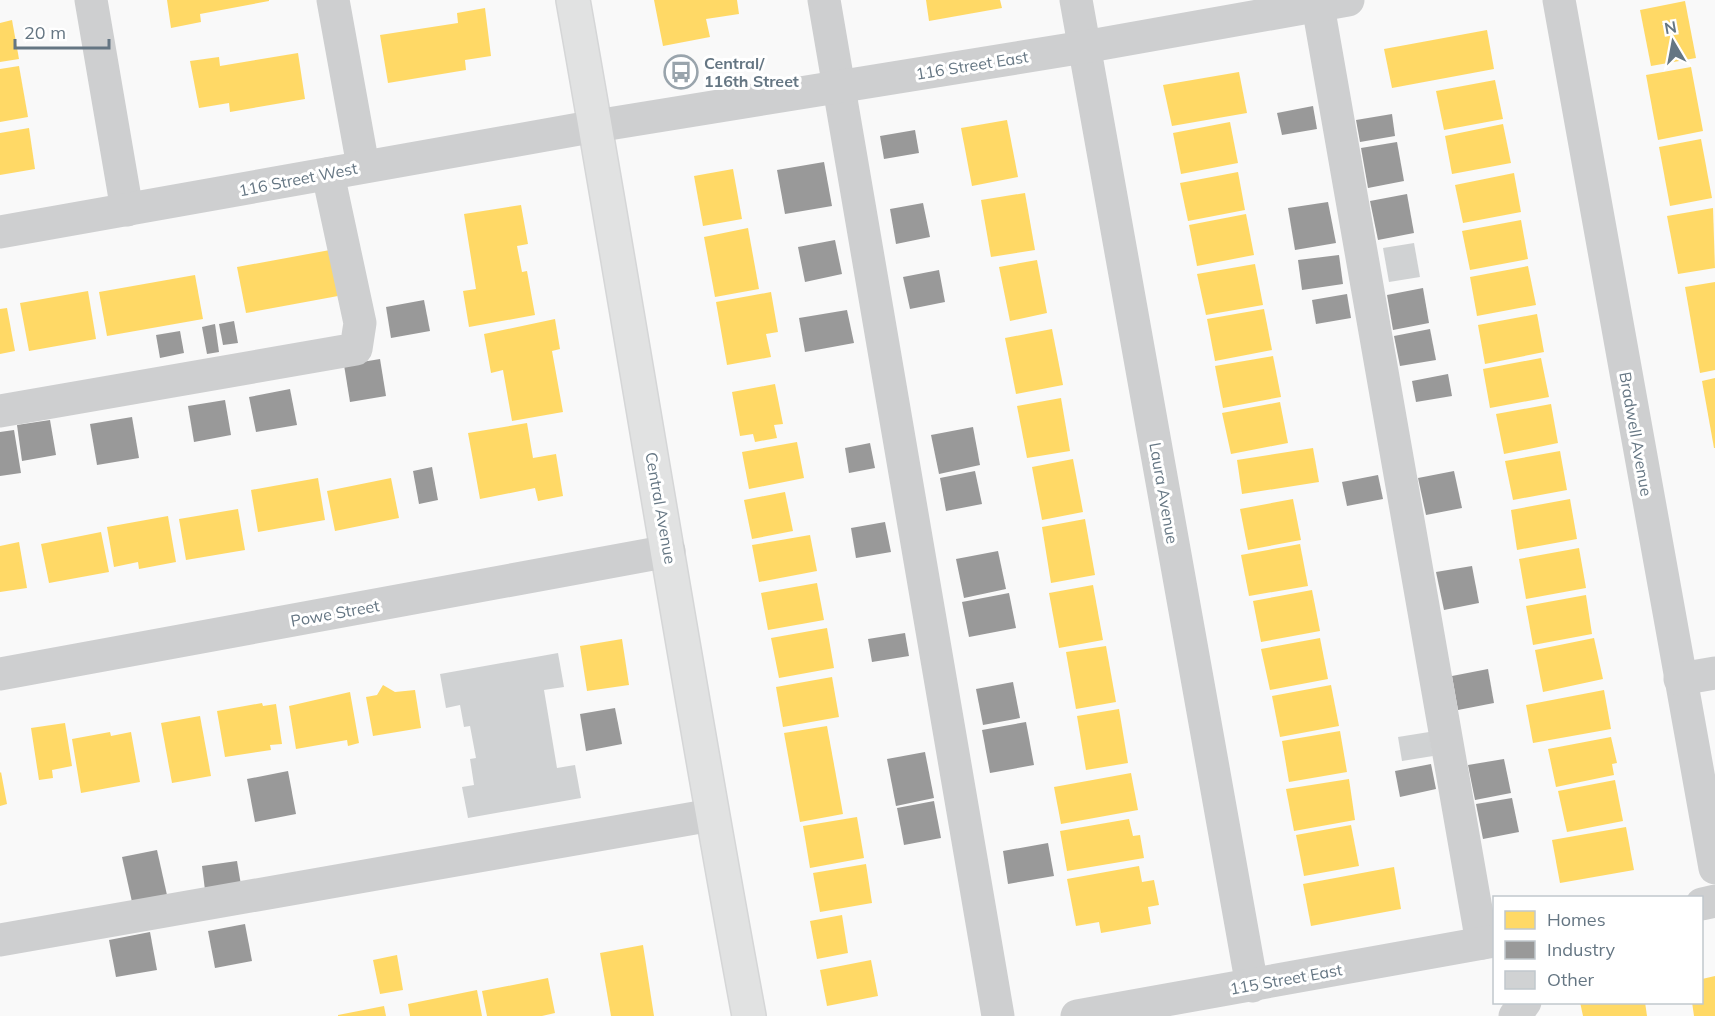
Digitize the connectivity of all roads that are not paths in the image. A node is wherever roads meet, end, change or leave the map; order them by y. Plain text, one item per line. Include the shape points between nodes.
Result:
1 (91, 0) edge
2 (333, 0) edge
3 (573, 0) edge
4 (824, 0) edge
5 (1076, 0) edge
6 (1559, 0) edge
7 (1328, 2) edge
8 (1084, 47) junction
9 (839, 87) junction
10 (596, 126) junction
11 (363, 166) junction
12 (328, 174) junction
13 (127, 210) junction
14 (0, 232) edge
15 (0, 411) edge
16 (669, 551) junction
17 (0, 674) edge
18 (1715, 674) edge
19 (1680, 679) junction
20 (712, 815) junction
21 (1715, 868) edge
22 (0, 940) edge
23 (1488, 942) edge
24 (1252, 986) junction
25 (749, 1016) edge
26 (998, 1016) edge
27 (1077, 1016) edge

1 - 13 street
2 - 11 street
3 - 10 main road, Central Avenue
4 - 9 street
5 - 8 street, Laura Avenue
6 - 19 street, Bradwell Avenue
7 - 8 street, 116 Street East
7 - 23 street
8 - 9 street, 116 Street East
8 - 24 street, Laura Avenue
9 - 10 street, 116 Street East
9 - 26 street
10 - 11 street, 116 Street West
10 - 16 main road, Central Avenue
11 - 12 street, 116 Street West
12 - 13 street, 116 Street West
12 - 15 street via 360,323 356,349
13 - 14 street, 116 Street West
16 - 17 street, Powe Street
16 - 20 main road, Central Avenue
18 - 19 street
19 - 21 street, Bradwell Avenue
20 - 22 street
20 - 25 main road, Central Avenue
23 - 24 street, 115 Street East
24 - 27 street, 115 Street East

